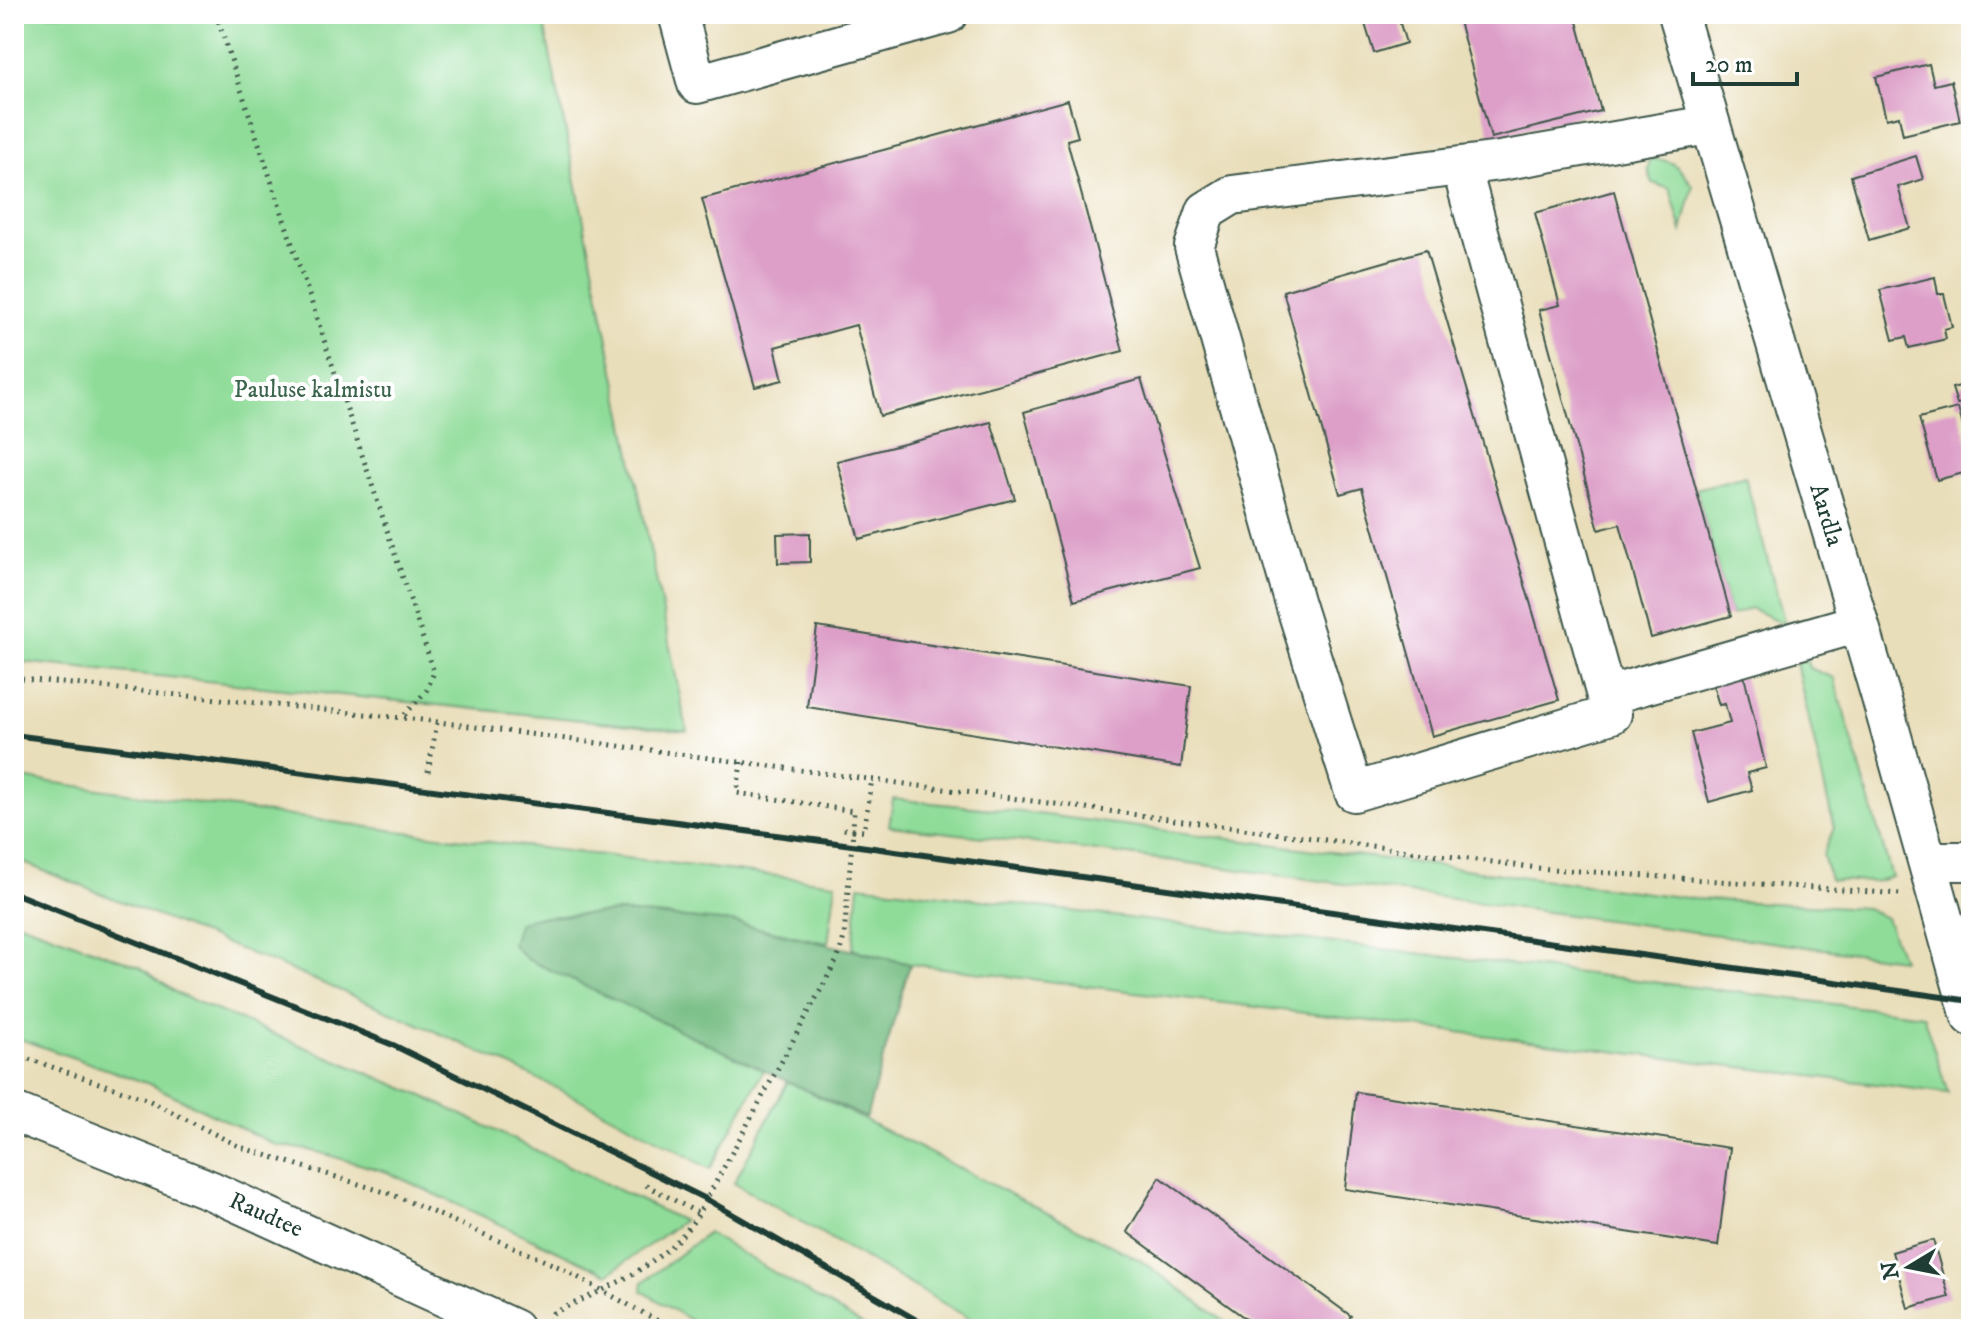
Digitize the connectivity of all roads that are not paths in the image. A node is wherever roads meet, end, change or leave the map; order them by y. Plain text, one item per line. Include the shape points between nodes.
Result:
1 (678, 14) edge
2 (948, 14) edge
3 (1678, 14) edge
4 (1708, 125) junction
5 (1461, 166) junction
6 (1859, 623) junction
7 (1606, 696) junction
8 (1971, 861) edge
9 (1933, 878) junction
10 (1971, 1017) edge
11 (14, 1112) edge
12 (514, 1329) edge

1 - 2 street via 697,84
3 - 4 street, Aardla
4 - 5 street
4 - 6 street, Aardla
5 - 7 street
5 - 7 street via 1232,195 1206,211 1194,247 1198,262 1354,792 1612,714
6 - 7 street
6 - 9 street, Aardla
8 - 9 street
9 - 10 street, Aardla
11 - 12 street, Raudtee via 212,1191

